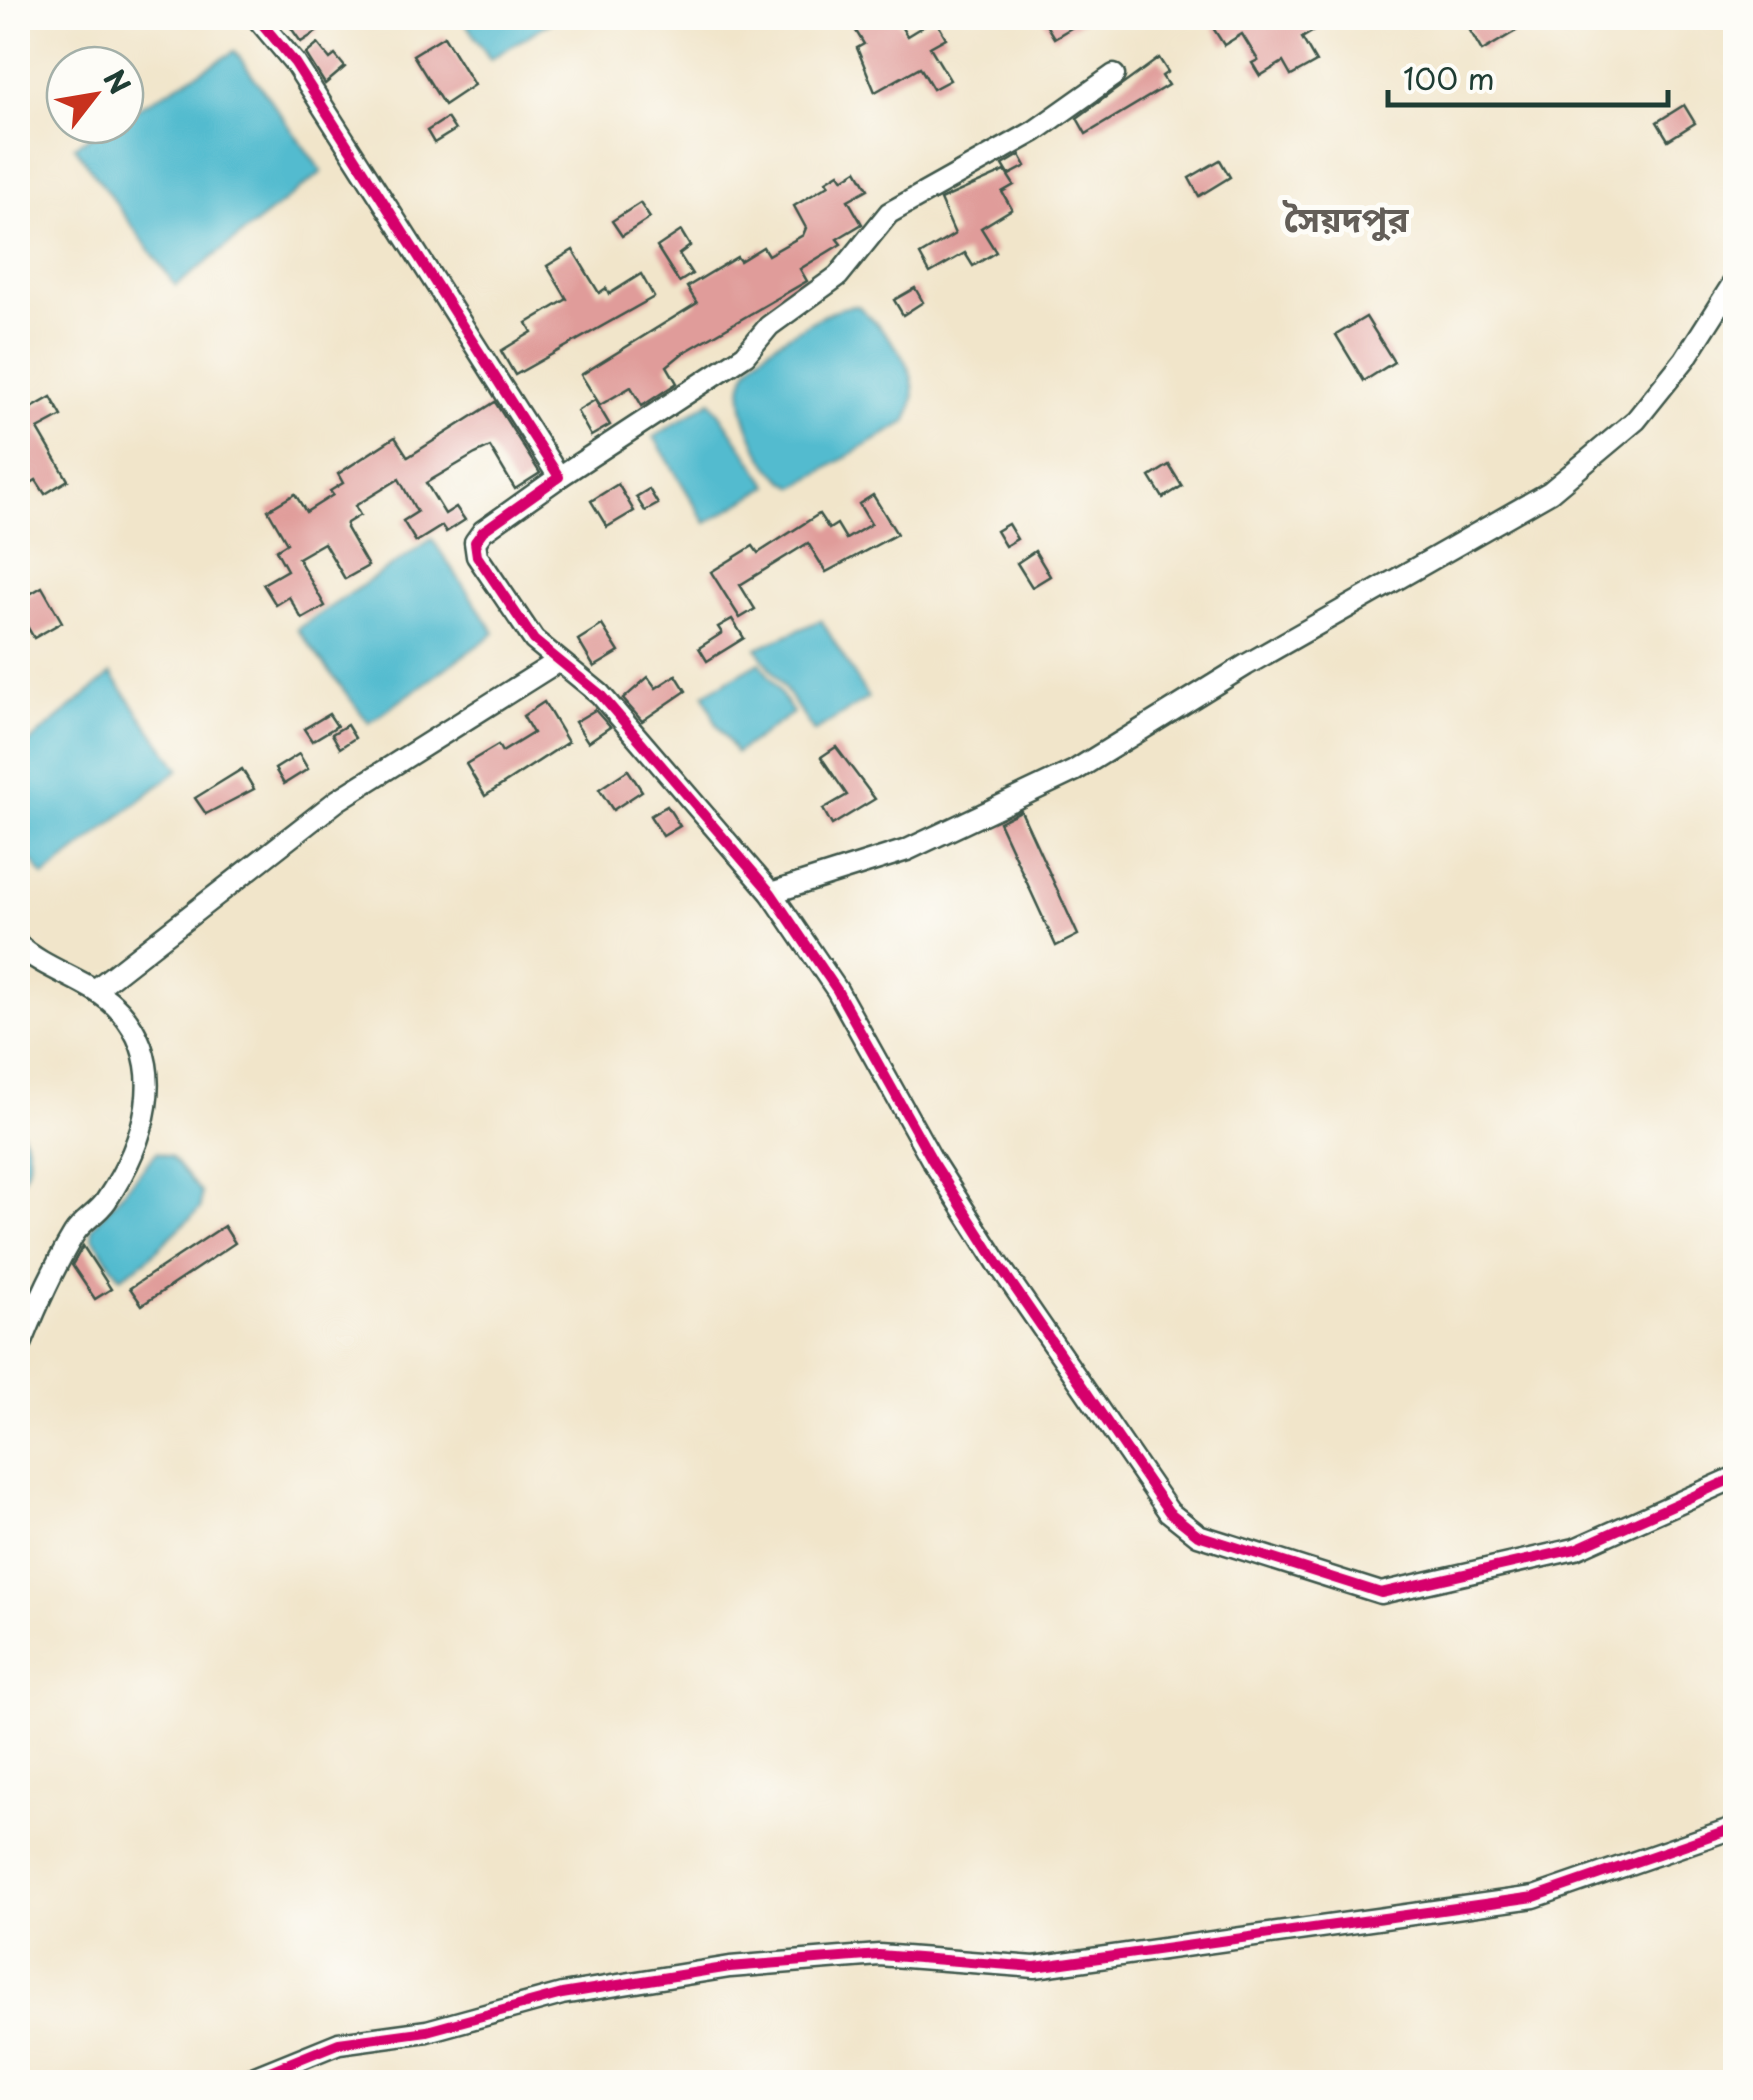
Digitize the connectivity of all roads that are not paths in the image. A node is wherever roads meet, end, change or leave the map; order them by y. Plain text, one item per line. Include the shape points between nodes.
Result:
1 (256, 18) edge
2 (1114, 76) dead end
3 (1736, 279) edge
4 (559, 478) junction
5 (557, 662) junction
6 (772, 894) junction
7 (18, 945) edge
8 (96, 989) junction
9 (18, 1352) edge
10 (1736, 1477) edge
11 (1736, 1827) edge
12 (243, 2082) edge

1 - 4 street via 295,63
2 - 4 street via 1035,131 889,213 838,276 769,326 744,355
3 - 6 street via 1636,420 1550,492 1246,664 1074,771 908,850
4 - 5 street via 475,542 477,556 534,640
5 - 6 street via 600,694
5 - 8 street via 338,800
6 - 10 street via 837,990 932,1160 1074,1378 1169,1512 1198,1535 1381,1593 1575,1549
7 - 8 street via 42,967
8 - 9 street via 121,1012 150,1061 144,1126 105,1203 77,1230 51,1276
11 - 12 street via 1534,1896 1035,1967 878,1955 730,1967 562,1994 427,2031 339,2043

